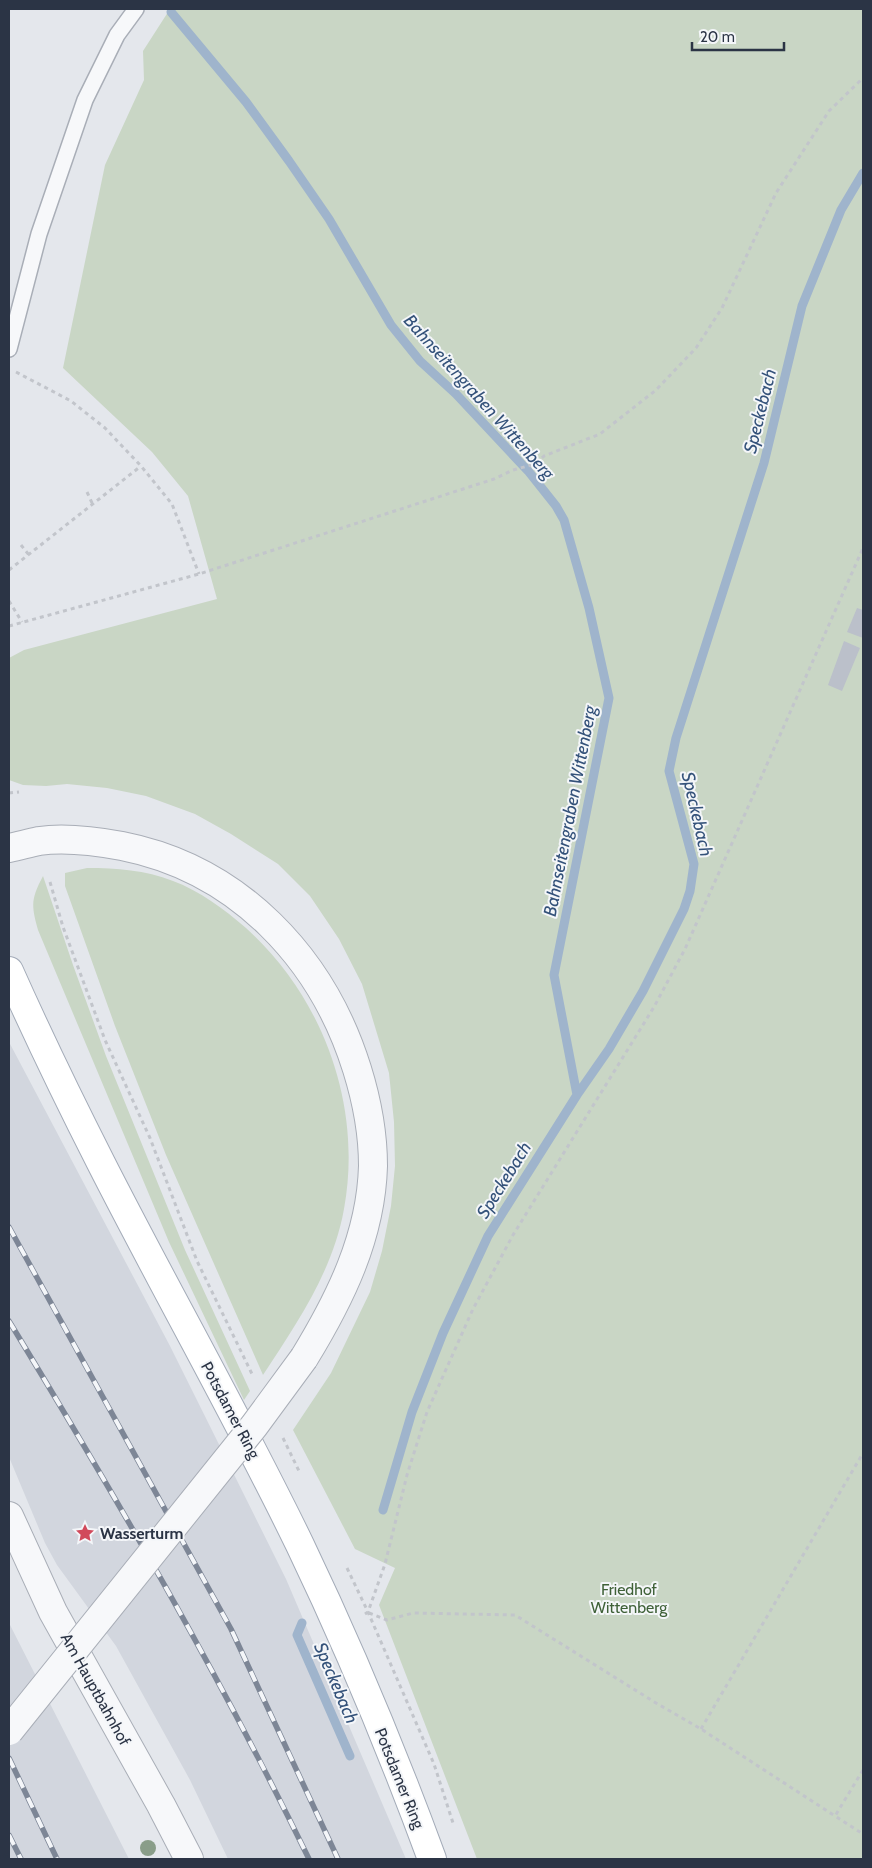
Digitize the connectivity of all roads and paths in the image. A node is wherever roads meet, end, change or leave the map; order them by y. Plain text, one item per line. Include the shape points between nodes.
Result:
1 (136, 9) edge
2 (863, 78) edge
3 (9, 349) edge
4 (9, 368) edge
5 (141, 466) junction
6 (87, 492) dead end
7 (93, 505) junction
8 (21, 544) dead end
9 (863, 548) edge
10 (29, 555) junction
11 (9, 570) edge
12 (199, 574) junction
13 (9, 601) edge
14 (22, 622) junction
15 (9, 626) edge
16 (20, 792) dead end
17 (9, 793) edge
18 (9, 848) edge
19 (9, 971) edge
20 (863, 1452) edge
21 (9, 1516) edge
22 (368, 1612) junction
23 (339, 1631) junction
24 (700, 1729) junction
25 (9, 1731) edge
26 (863, 1770) edge
27 (835, 1816) junction
28 (863, 1834) edge
29 (189, 1859) edge
30 (432, 1859) edge

1 - 3 lane via 117,35 85,100 39,234
2 - 12 path via 829,111 776,193 722,308 696,348 656,390 600,434 494,479
4 - 5 path via 71,401 105,428
5 - 7 path
5 - 12 path via 172,504
6 - 7 path
7 - 10 path
8 - 10 path
9 - 22 path via 685,949 654,1007 513,1235 473,1309 427,1412 385,1564
10 - 11 path
12 - 14 path
13 - 14 path
14 - 15 path
16 - 17 path
18 - 25 street, bridge via 39,841 71,840 104,843 164,856 226,888 253,907 279,932 322,990 340,1022 372,1129 373,1167 362,1237 337,1302 304,1358 254,1426
19 - 23 main road, Potsdamer Ring via 101,1163 264,1473
20 - 24 path
21 - 29 street, Am Hauptbahnhof via 53,1612
22 - 23 path
22 - 24 path via 387,1620 413,1613 515,1615
23 - 30 main road, Potsdamer Ring via 401,1775
24 - 27 path
26 - 27 path
27 - 28 path

